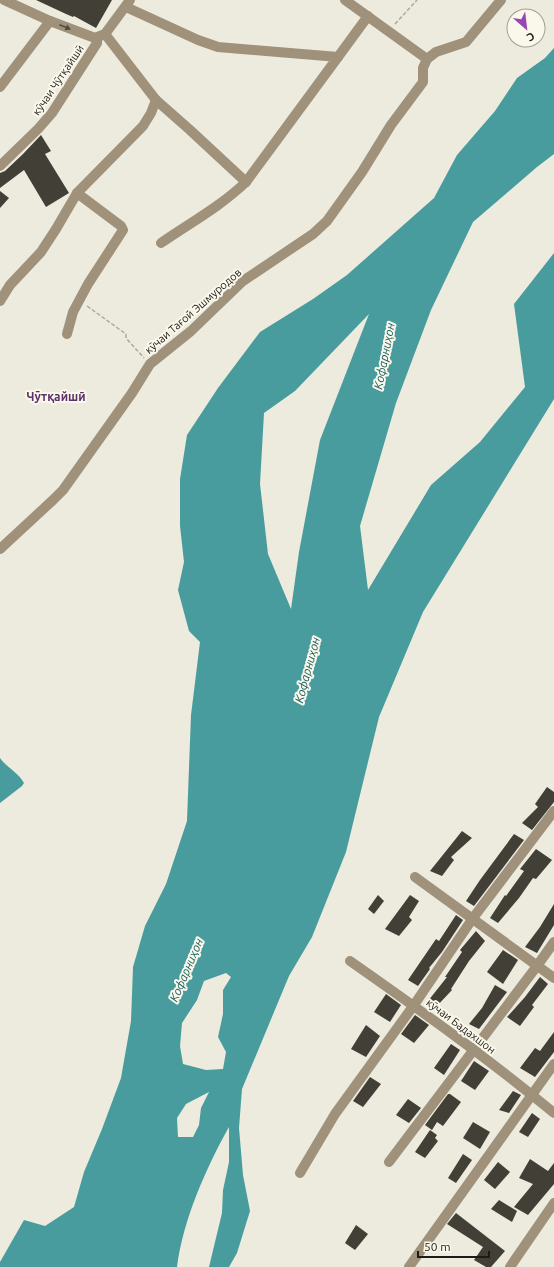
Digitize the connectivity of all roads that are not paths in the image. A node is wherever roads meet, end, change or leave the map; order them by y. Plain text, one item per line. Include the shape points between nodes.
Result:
1 (4, 0) edge
2 (345, 0) edge
3 (501, 0) edge
4 (128, 3) edge
5 (368, 16) junction
6 (50, 21) junction
7 (101, 36) junction
8 (338, 57) junction
9 (427, 59) junction
10 (0, 87) edge
11 (156, 100) junction
12 (0, 166) edge
13 (246, 182) junction
14 (77, 193) junction
15 (161, 243) dead end
16 (0, 301) edge
17 (68, 334) dead end
18 (0, 549) edge
19 (554, 811) edge
20 (415, 877) dead end
21 (473, 918) junction
22 (554, 942) edge
23 (350, 961) dead end
24 (537, 966) junction
25 (554, 978) edge
26 (414, 1005) junction
27 (474, 1051) junction
28 (554, 1064) edge
29 (531, 1095) junction
30 (554, 1114) edge
31 (389, 1162) dead end
32 (300, 1173) dead end
33 (554, 1202) edge
34 (409, 1267) edge
35 (510, 1267) edge

1 - 6 street
2 - 5 street
3 - 9 street via 466,42 436,52
4 - 7 street, кӯчаи Чӯтқайшӣ
4 - 8 street via 198,40 218,47
5 - 8 street
5 - 9 street
6 -> 7 street via 92,38
6 - 10 street
7 - 11 street
7 - 12 street, кӯчаи Чӯтқайшӣ via 52,113
8 - 13 street
9 - 18 street, кӯчаи Тағой Эшмуродов via 423,68 423,82 327,221 313,234 243,281 191,331 150,364 132,394 62,490
11 - 13 street
11 - 14 street via 143,126
13 - 15 street via 234,194
14 - 16 street via 41,252 10,285
14 - 17 street via 123,230 79,300 73,312
19 - 21 street
20 - 21 street
21 - 24 street
21 - 26 street
22 - 24 street
23 - 26 street, кӯчаи Бадахшон
24 - 25 street
24 - 27 street
26 - 27 street, кӯчаи Бадахшон
26 - 32 street via 335,1114
27 - 29 street, кӯчаи Бадахшон
27 - 31 street
28 - 29 street
29 - 30 street, кӯчаи Бадахшон
29 - 34 street
33 - 35 street

